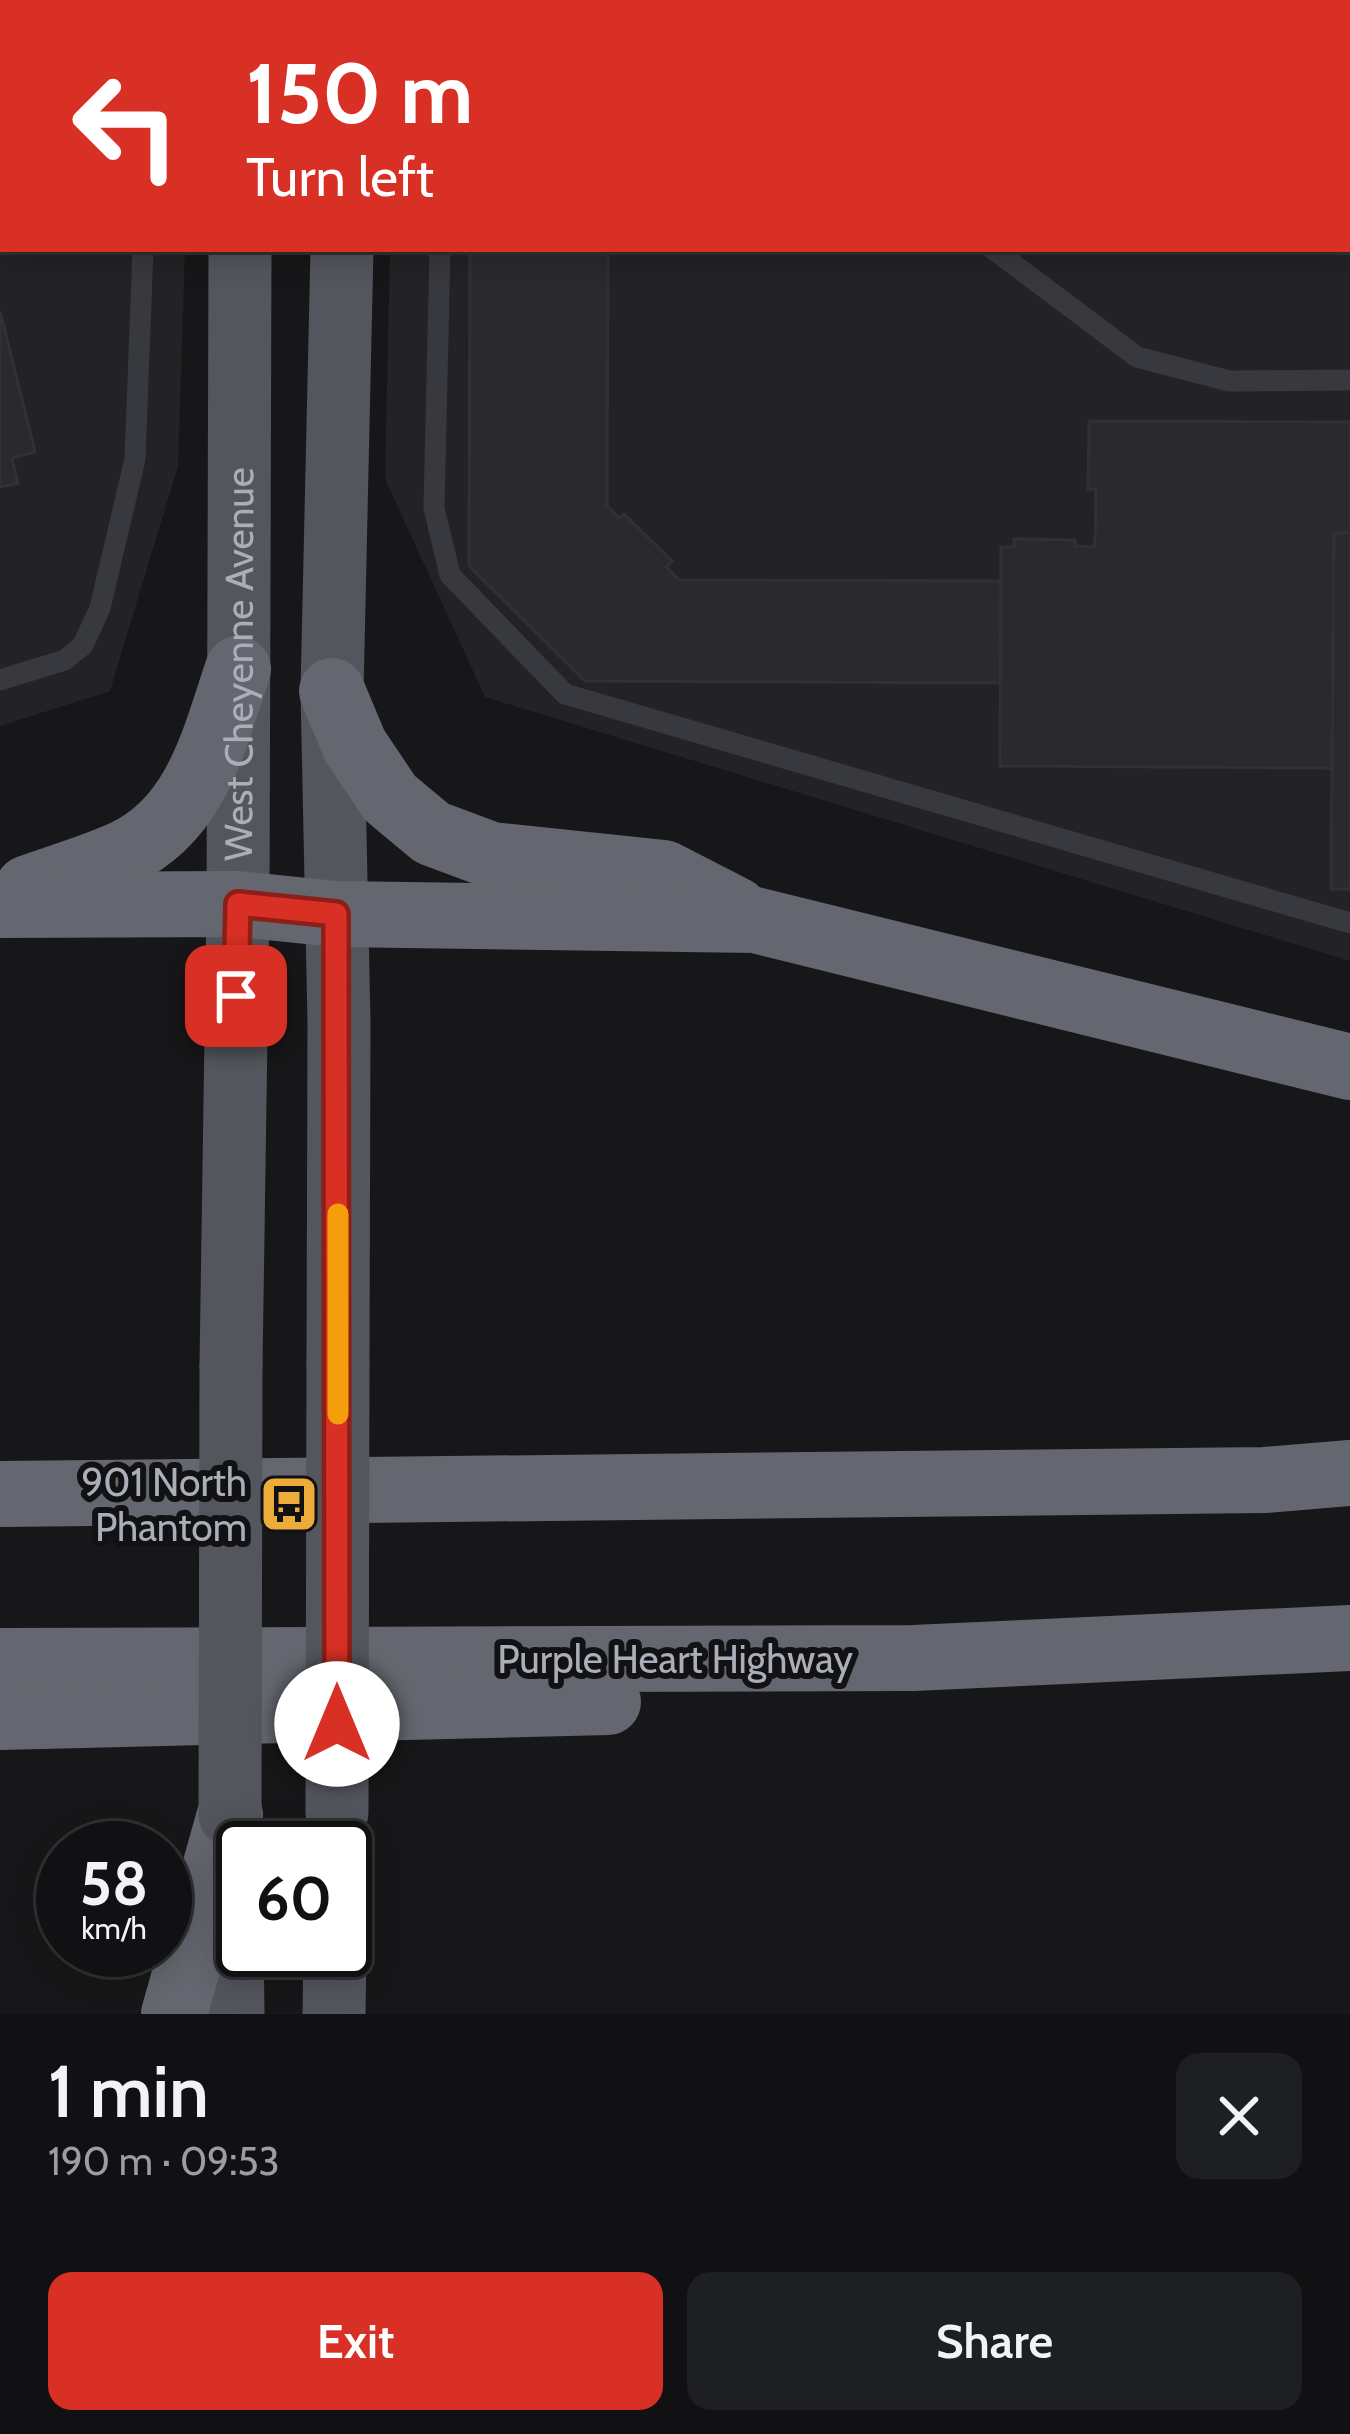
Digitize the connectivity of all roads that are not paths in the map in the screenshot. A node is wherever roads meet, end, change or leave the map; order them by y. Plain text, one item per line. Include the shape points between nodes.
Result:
1 (143, 252) edge
2 (240, 252) edge
3 (342, 252) edge
4 (440, 252) edge
5 (997, 252) edge
6 (1350, 380) edge
7 (238, 669) junction
8 (0, 680) edge
9 (332, 691) junction
10 (0, 901) edge
11 (238, 904) junction
12 (336, 914) junction
13 (755, 920) junction
14 (1350, 923) edge
15 (1350, 1067) edge
16 (1350, 1473) edge
17 (0, 1494) edge
18 (1350, 1638) edge
19 (913, 1658) junction
20 (0, 1661) edge
21 (0, 1717) edge
22 (230, 1815) junction
23 (336, 1821) edge
24 (335, 1977) edge
25 (174, 2014) edge
26 (233, 2014) edge
27 (334, 2014) edge

1 - 8 lane via 135,458 100,608 83,645 65,660
2 - 7 main road, West Cheyenne Avenue
3 - 9 main road
4 - 14 lane via 434,508 450,574 565,694
5 - 6 lane via 1137,357 1229,381
7 - 10 highway via 196,785 168,822 128,852
7 - 11 main road, West Cheyenne Avenue
9 - 12 main road
9 - 13 highway via 390,798 432,833 491,855 664,873
10 - 11 highway
11 - 12 highway
11 - 22 main road, West Cheyenne Avenue, bridge
12 - 13 highway
12 - 23 main road, bridge
13 - 15 highway
16 - 17 highway
18 - 19 highway, Purple Heart Highway
19 - 20 highway, Purple Heart Highway
19 - 21 highway via 600,1704
22 - 25 highway
22 - 26 main road, West Cheyenne Avenue
24 - 27 main road

